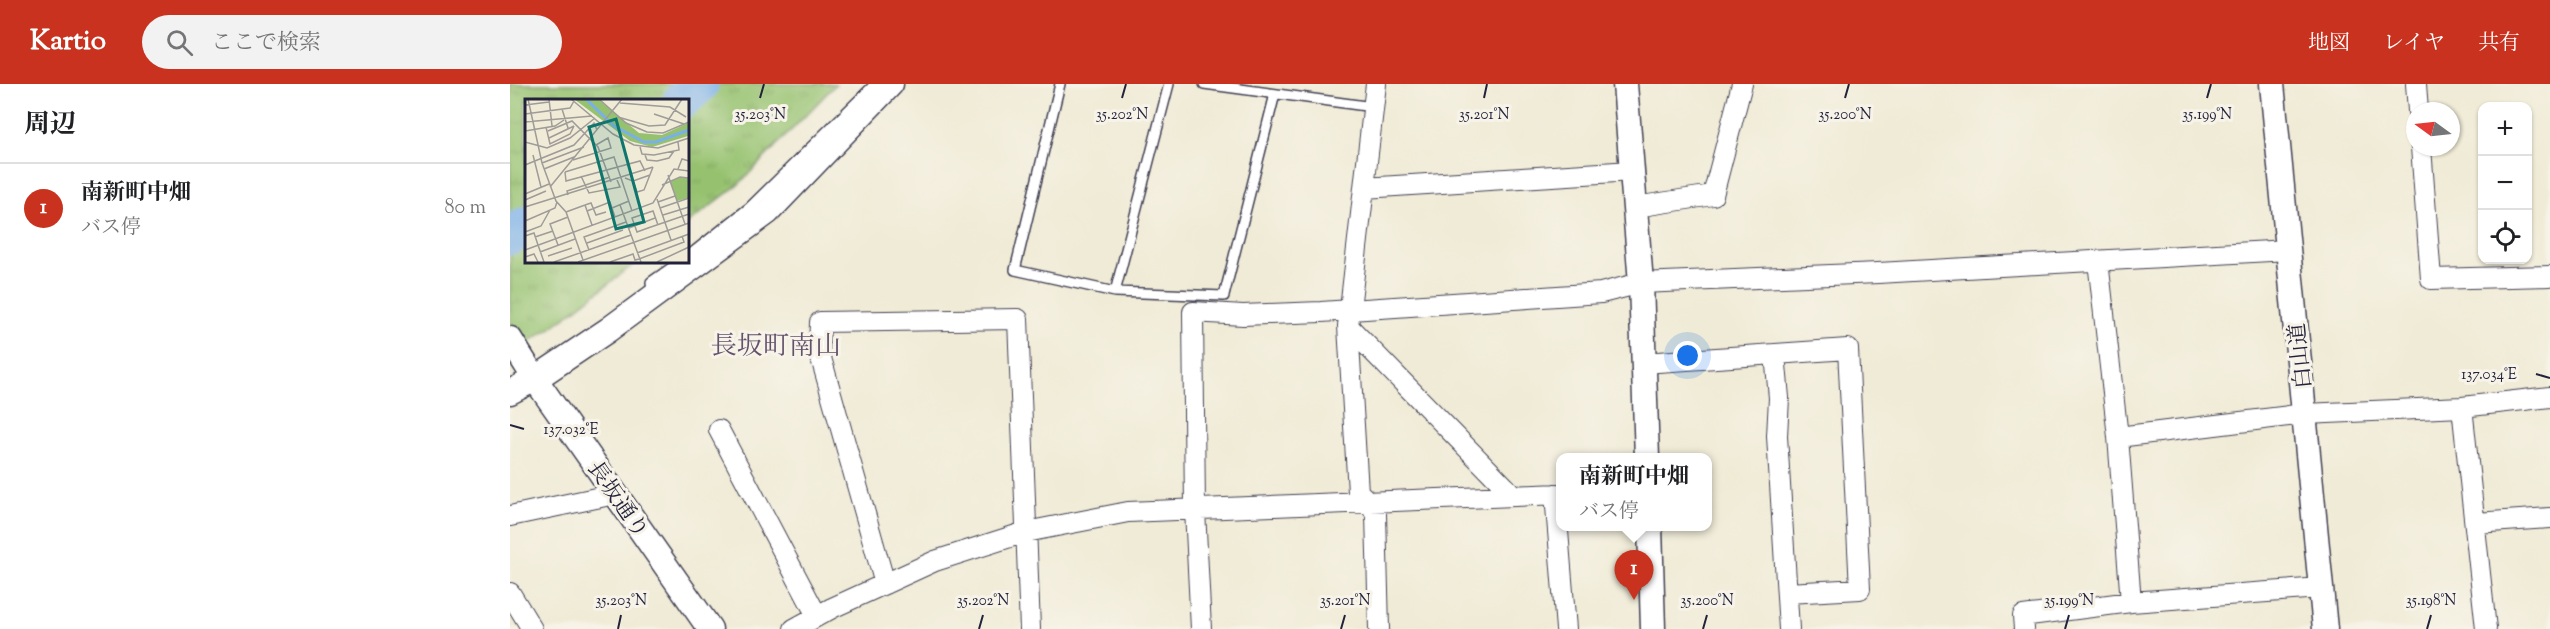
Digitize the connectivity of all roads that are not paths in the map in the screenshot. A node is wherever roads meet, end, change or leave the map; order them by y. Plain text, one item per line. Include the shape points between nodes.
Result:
1 (875, 84) edge
2 (891, 84) edge
3 (1059, 84) edge
4 (1169, 84) edge
5 (1204, 84) edge
6 (1376, 84) edge
7 (1625, 84) edge
8 (1742, 84) edge
9 (2272, 84) edge
10 (2416, 84) edge
11 (1275, 94) junction
12 (2417, 102) edge
13 (1373, 108) junction
14 (2422, 156) edge
15 (1632, 171) junction
16 (1364, 188) junction
17 (1635, 207) junction
18 (2288, 250) junction
19 (688, 256) edge
20 (2098, 261) junction
21 (680, 262) edge
22 (2550, 276) edge
23 (1641, 284) junction
24 (1115, 292) junction
25 (653, 297) junction
26 (1202, 304) junction
27 (1349, 317) junction
28 (517, 348) edge
29 (1775, 354) junction
30 (1643, 363) junction
31 (535, 379) junction
32 (510, 392) edge
33 (2550, 397) edge
34 (2462, 407) junction
35 (2304, 414) junction
36 (719, 430) dead end
37 (2118, 437) junction
38 (1647, 453) edge
39 (615, 494) junction
40 (1556, 494) edge
41 (1514, 496) junction
42 (1370, 503) junction
43 (1195, 510) junction
44 (510, 516) edge
45 (2550, 518) edge
46 (2476, 523) junction
47 (1560, 531) edge
48 (1650, 531) edge
49 (1026, 532) junction
50 (885, 584) junction
51 (2321, 588) junction
52 (510, 593) edge
53 (1787, 593) junction
54 (2131, 602) junction
55 (818, 616) junction
56 (532, 629) edge
57 (710, 629) edge
58 (794, 629) edge
59 (1030, 629) edge
60 (1201, 629) edge
61 (1379, 629) edge
62 (1566, 629) edge
63 (1653, 629) edge
64 (1789, 629) edge
65 (2024, 629) edge
66 (2325, 629) edge
67 (2486, 629) edge

1 - 19 lane via 750,207
2 - 25 street via 768,212
3 - 24 lane via 1015,270
4 - 24 lane
5 - 11 lane
6 - 13 street
7 - 15 street
8 - 17 street via 1713,195
9 - 18 street, 白山道
10 - 12 street
11 - 13 lane
11 - 26 lane via 1224,296
13 - 16 street
14 - 22 street via 2431,279
15 - 16 street
15 - 17 street
16 - 27 street
17 - 23 street
18 - 20 street
18 - 35 street, 白山道
20 - 23 street
20 - 37 street
21 - 25 lane via 651,282
23 - 27 street via 1602,293
23 - 30 street
24 - 26 lane
25 - 31 street
26 - 27 street via 1243,315 1321,312
26 - 43 street via 1193,312
27 - 41 street
27 - 42 street via 1358,492
28 - 31 street, 長坂通り
29 - 30 street
29 - 53 street
29 - 53 street via 1848,349 1860,588
30 - 38 street
31 - 32 street
31 - 39 street, 長坂通り
33 - 34 street
34 - 35 street
34 - 46 street
35 - 37 street
35 - 51 street, 白山道
36 - 55 street
37 - 54 street
39 - 44 street
39 - 57 street, 長坂通り
40 - 41 street
41 - 42 street
42 - 43 street
42 - 61 street via 1376,514
43 - 49 street via 1128,512
43 - 60 street
45 - 46 street
46 - 67 street
47 - 62 street
48 - 63 street
49 - 50 street via 935,561
49 - 50 street via 1018,319 820,322 819,351
49 - 59 street
50 - 55 street
51 - 54 street
51 - 66 street, 白山道
52 - 56 street
53 - 64 street
54 - 65 street via 2023,616
55 - 58 street

